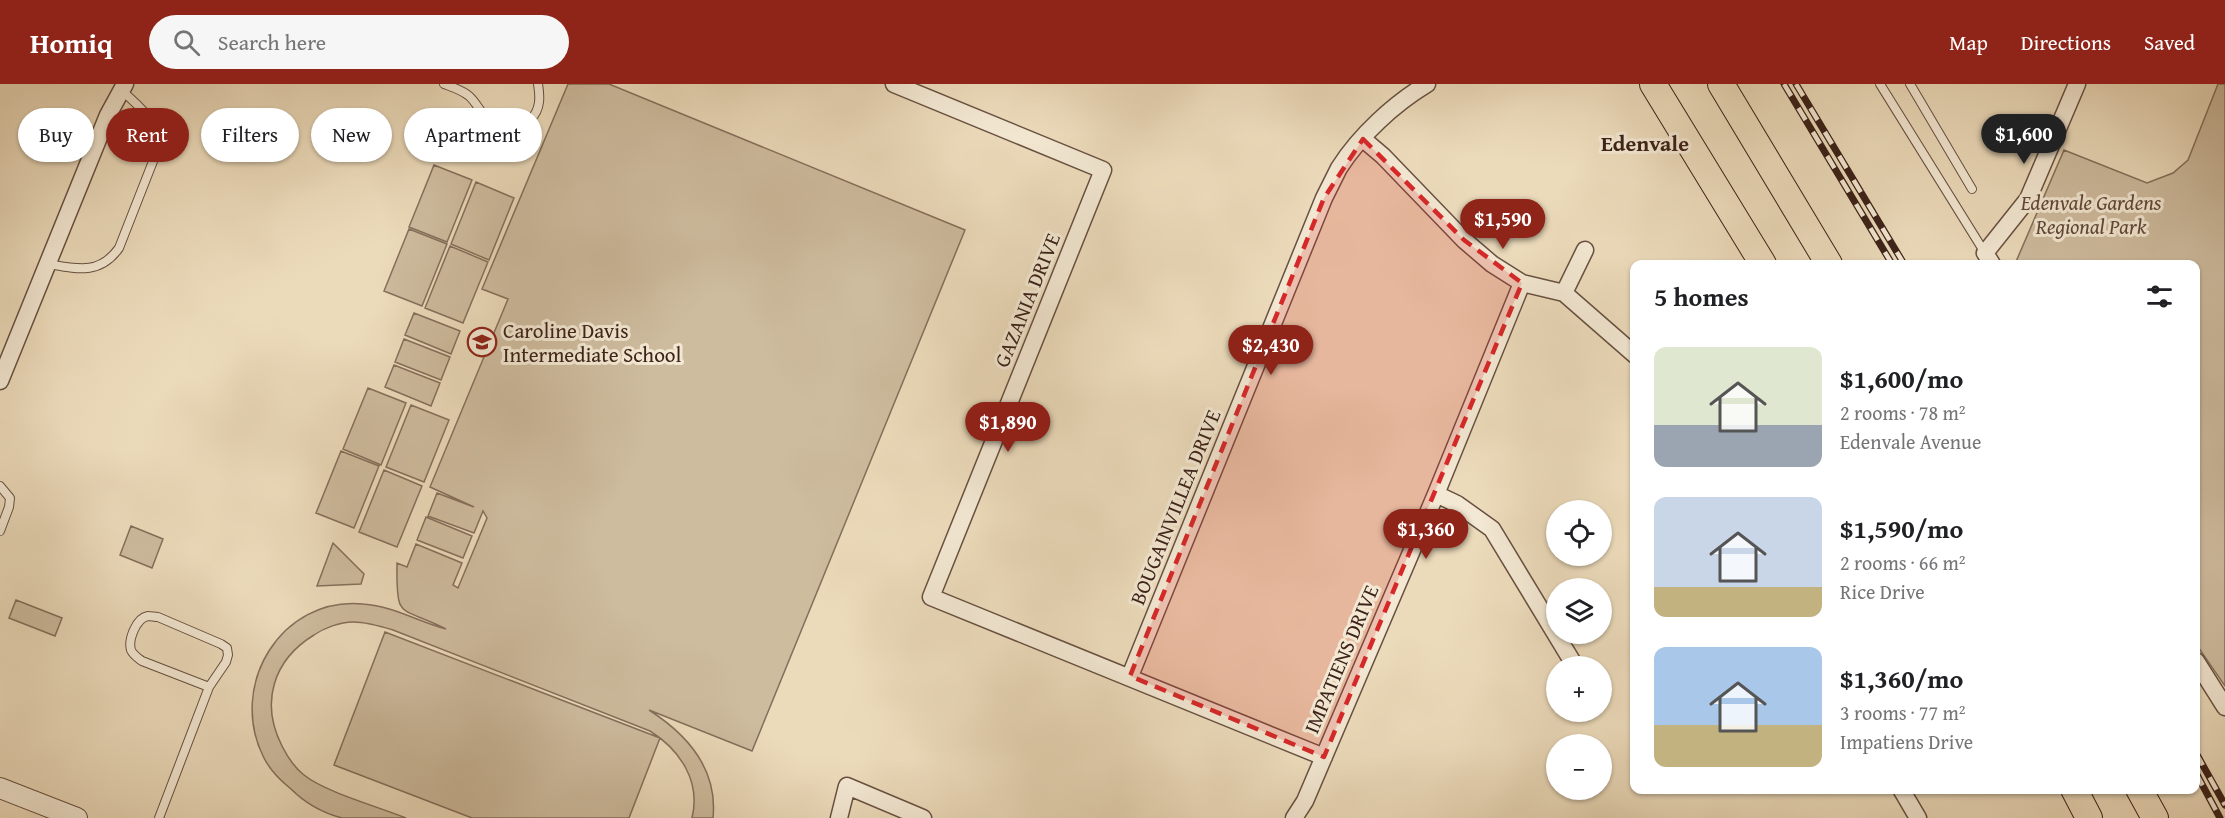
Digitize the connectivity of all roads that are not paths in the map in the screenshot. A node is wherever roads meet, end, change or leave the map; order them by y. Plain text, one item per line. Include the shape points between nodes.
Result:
1 (444, 84) edge
2 (538, 84) edge
3 (894, 84) edge
4 (1427, 84) edge
5 (1653, 84) edge
6 (1720, 84) edge
7 (1880, 84) edge
8 (1910, 84) edge
9 (2076, 84) edge
10 (123, 87) edge
11 (1363, 139) junction
12 (1972, 189) dead end
13 (1585, 250) dead end
14 (1989, 259) edge
15 (1761, 260) edge
16 (1827, 260) edge
17 (48, 264) junction
18 (1522, 283) junction
19 (1564, 293) junction
20 (1630, 351) edge
21 (0, 381) edge
22 (0, 486) edge
23 (1436, 494) junction
24 (0, 531) edge
25 (1569, 656) edge
26 (2200, 667) edge
27 (1130, 676) junction
28 (209, 687) junction
29 (2225, 707) edge
30 (1324, 757) junction
31 (0, 788) edge
32 (1904, 794) edge
33 (2077, 794) edge
34 (2142, 794) edge
35 (77, 818) edge
36 (159, 818) edge
37 (839, 818) edge
38 (923, 818) edge
39 (1294, 818) edge
40 (1918, 818) edge
41 (2089, 818) edge
42 (2155, 818) edge

1 - 2 lane via 466,93 490,122 506,129 522,126 534,116 541,100
3 - 27 street, GAZANIA DRIVE via 1103,170 931,597
4 - 11 street, BOUGAINVILLEA DRIVE via 1405,98
5 - 15 main road
6 - 16 main road
7 - 14 lane
8 - 12 lane
9 - 14 street via 2028,200
10 - 17 street
10 - 17 lane via 156,128 159,147 119,248 103,264 87,268
11 - 18 street via 1464,240
11 - 27 street, BOUGAINVILLEA DRIVE via 1340,168 1324,198
13 - 19 street
17 - 21 street
18 - 19 street
18 - 23 street, IMPATIENS DRIVE
19 - 20 street
22 - 24 lane via 10,498
23 - 25 street via 1492,530
23 - 30 street, IMPATIENS DRIVE
26 - 29 street
27 - 30 street, GAZANIA DRIVE
28 - 28 lane via 226,662 227,648 158,617 141,619 131,643 135,656
28 - 36 lane
30 - 39 street, IMPATIENS DRIVE
31 - 35 street
32 - 40 street
33 - 41 main road
34 - 42 main road
37 - 38 street via 847,786

